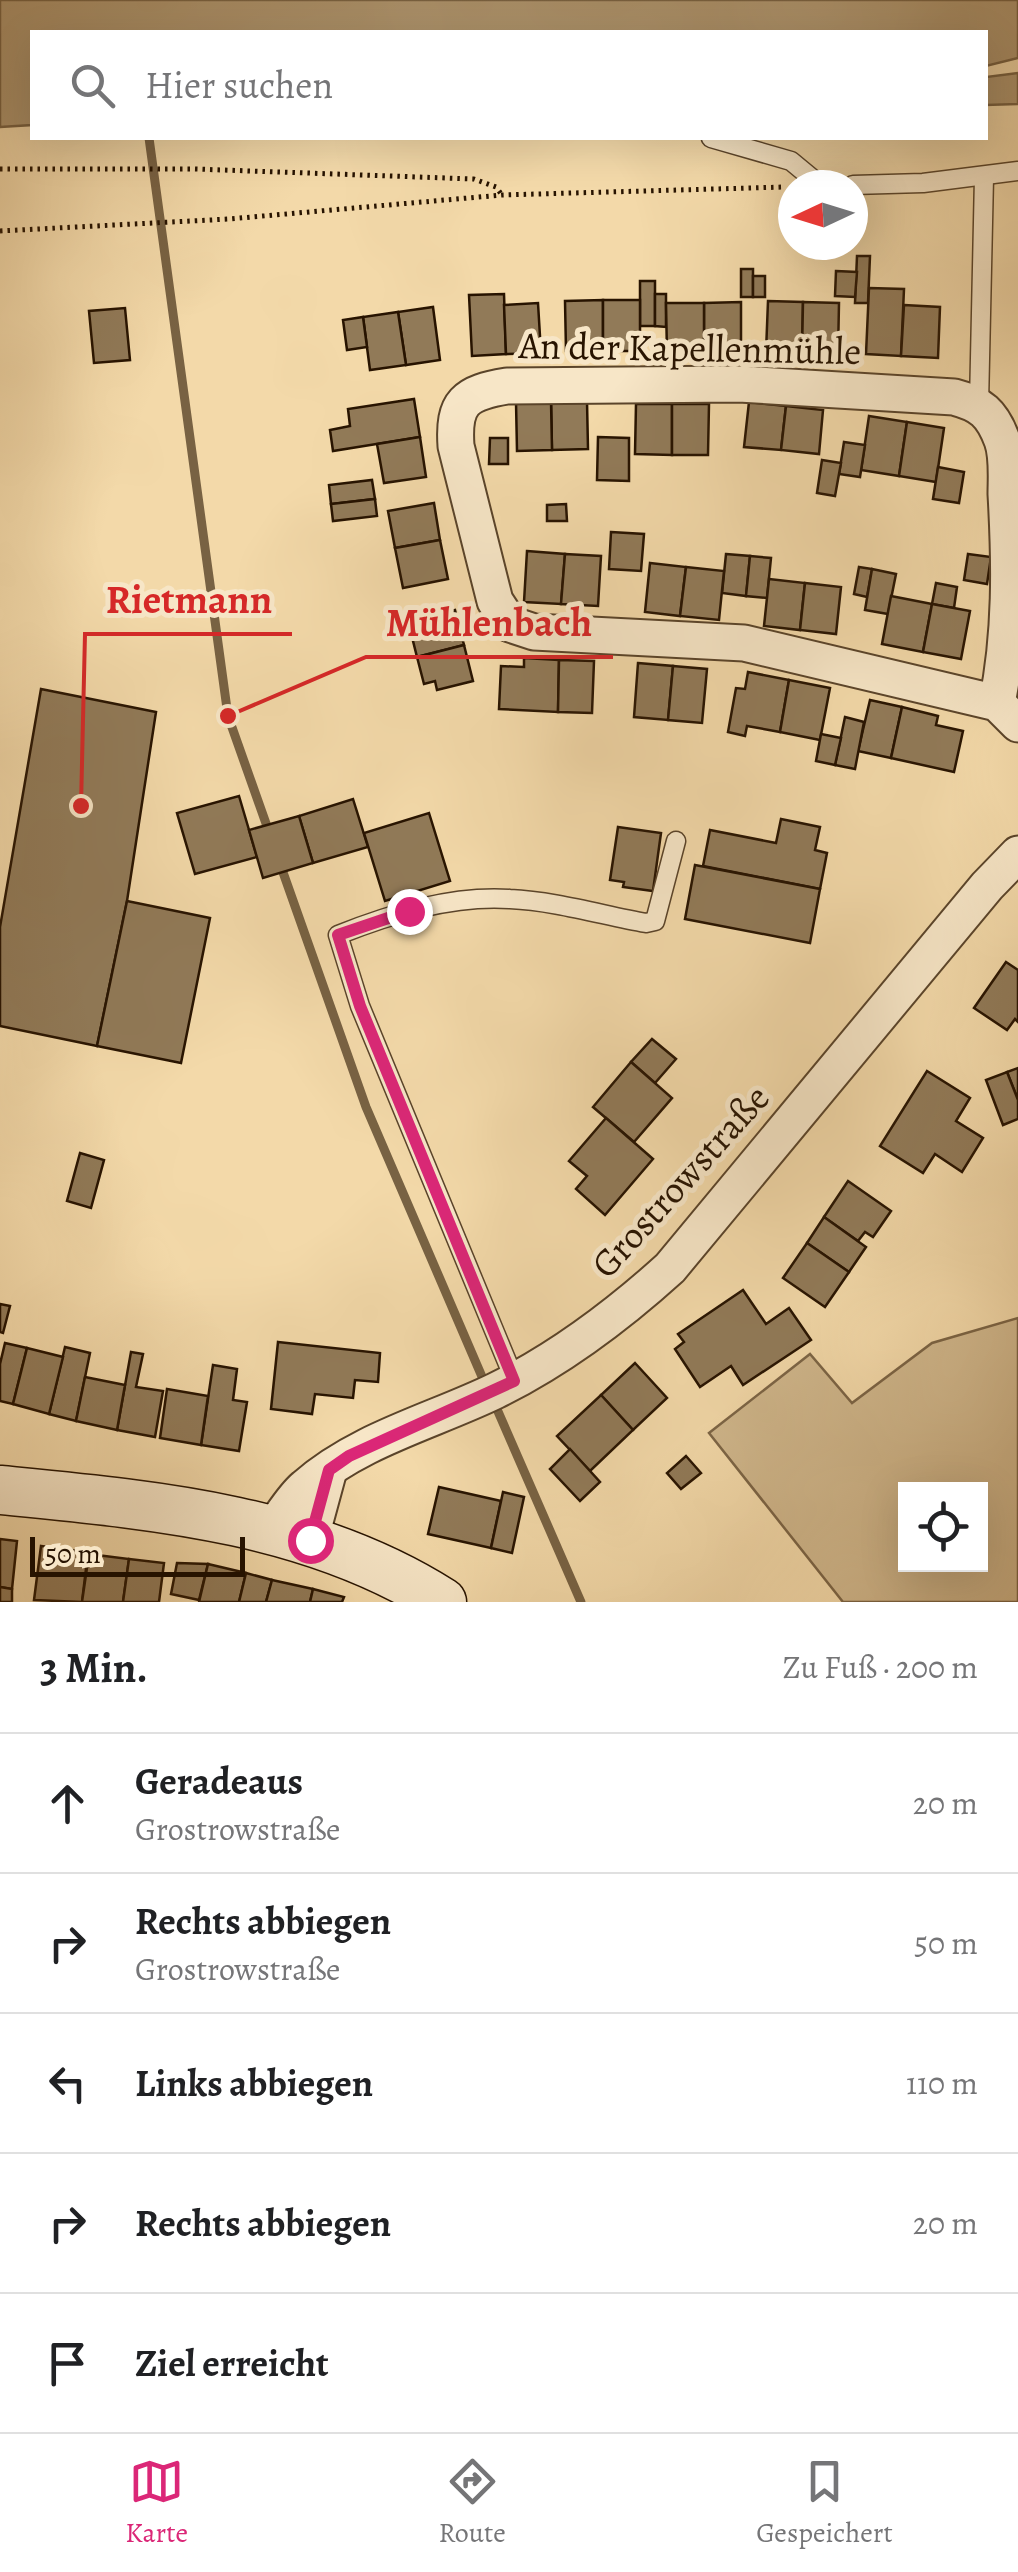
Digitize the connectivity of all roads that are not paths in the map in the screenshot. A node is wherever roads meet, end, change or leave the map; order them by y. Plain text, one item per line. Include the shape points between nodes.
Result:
1 (718, 140) edge
2 (800, 170) edge
3 (1018, 171) edge
4 (984, 176) junction
5 (868, 184) edge
6 (979, 404) junction
7 (1013, 541) edge
8 (1007, 713) edge
9 (676, 841) dead end
10 (1018, 854) edge
11 (514, 1381) junction
12 (0, 1490) edge
13 (291, 1534) junction
14 (442, 1602) edge

1 - 2 lane
3 - 4 lane
4 - 5 lane
4 - 6 lane
6 - 7 street, An der Kapellenmühle via 1004,444
6 - 8 street, An der Kapellenmühle via 739,384 507,386 464,400 455,422 456,446 495,601 510,624 534,632 744,643
7 - 8 street, An der Kapellenmühle
9 - 11 lane via 655,921 483,899 409,911 338,935 360,1006
10 - 11 street, Grostrowstraße via 670,1268 600,1329
11 - 13 street, Grostrowstraße via 349,1456 303,1488
12 - 13 main road via 105,1500
13 - 14 main road via 399,1575

